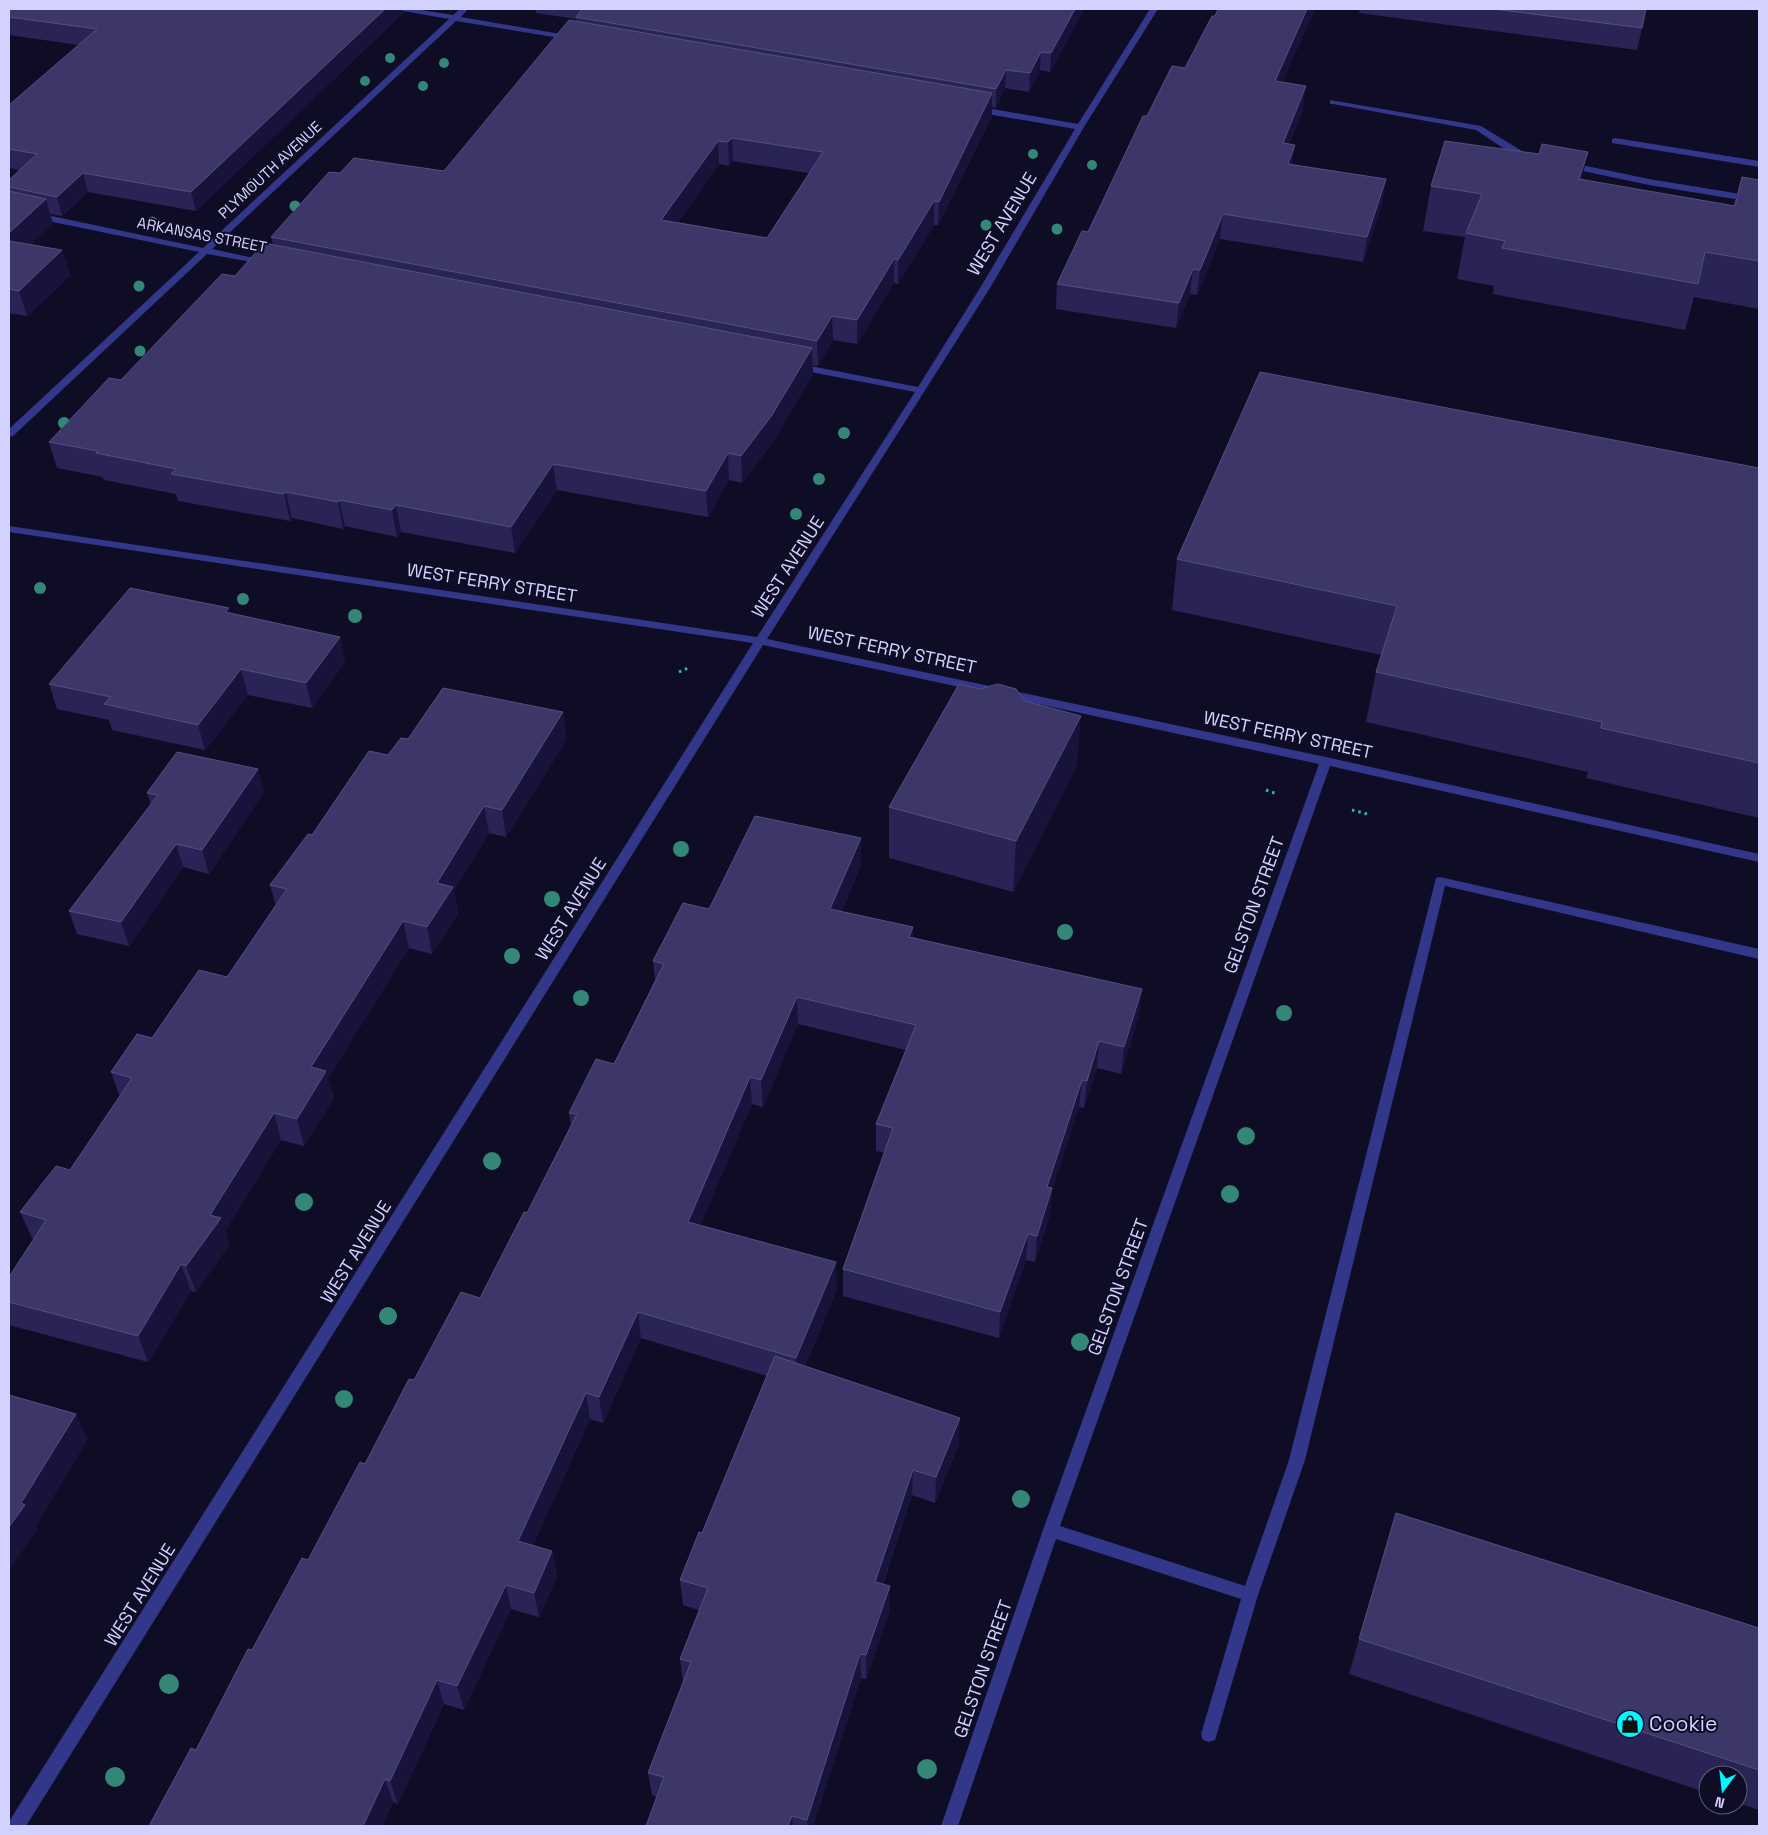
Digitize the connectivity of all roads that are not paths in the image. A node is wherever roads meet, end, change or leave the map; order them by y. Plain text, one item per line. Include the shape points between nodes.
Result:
1 (403, 9) edge
2 (464, 9) edge
3 (1154, 9) edge
4 (454, 18) junction
5 (583, 40) edge
6 (1333, 102) dead end
7 (964, 106) edge
8 (1080, 127) junction
9 (1615, 141) dead end
10 (1534, 158) edge
11 (1554, 162) edge
12 (1759, 164) edge
13 (1759, 200) edge
14 (9, 210) edge
15 (203, 251) junction
16 (272, 264) edge
17 (785, 364) edge
18 (921, 390) junction
19 (9, 434) edge
20 (9, 529) edge
21 (761, 641) junction
22 (1326, 761) junction
23 (1759, 858) edge
24 (1759, 954) edge
25 (1051, 1530) junction
26 (1250, 1595) junction
27 (1209, 1734) dead end
28 (16, 1826) edge
29 (949, 1826) edge

1 - 4 street
2 - 4 street, PLYMOUTH AVENUE
3 - 8 street, WEST AVENUE
4 - 5 street
4 - 15 street, PLYMOUTH AVENUE
6 - 10 street via 1478,128 1491,132 1513,152
7 - 8 street
8 - 18 street, WEST AVENUE
9 - 12 street
11 - 13 street
14 - 15 street, ARKANSAS STREET
15 - 16 street, ARKANSAS STREET
15 - 19 street, PLYMOUTH AVENUE
17 - 18 street
18 - 21 street, WEST AVENUE
20 - 21 street, WEST FERRY STREET
21 - 22 street, WEST FERRY STREET
21 - 28 street, WEST AVENUE
22 - 23 street, WEST FERRY STREET
22 - 25 street, GELSTON STREET
24 - 26 street via 1440,881 1297,1460
25 - 26 street
25 - 29 street, GELSTON STREET
26 - 27 street

